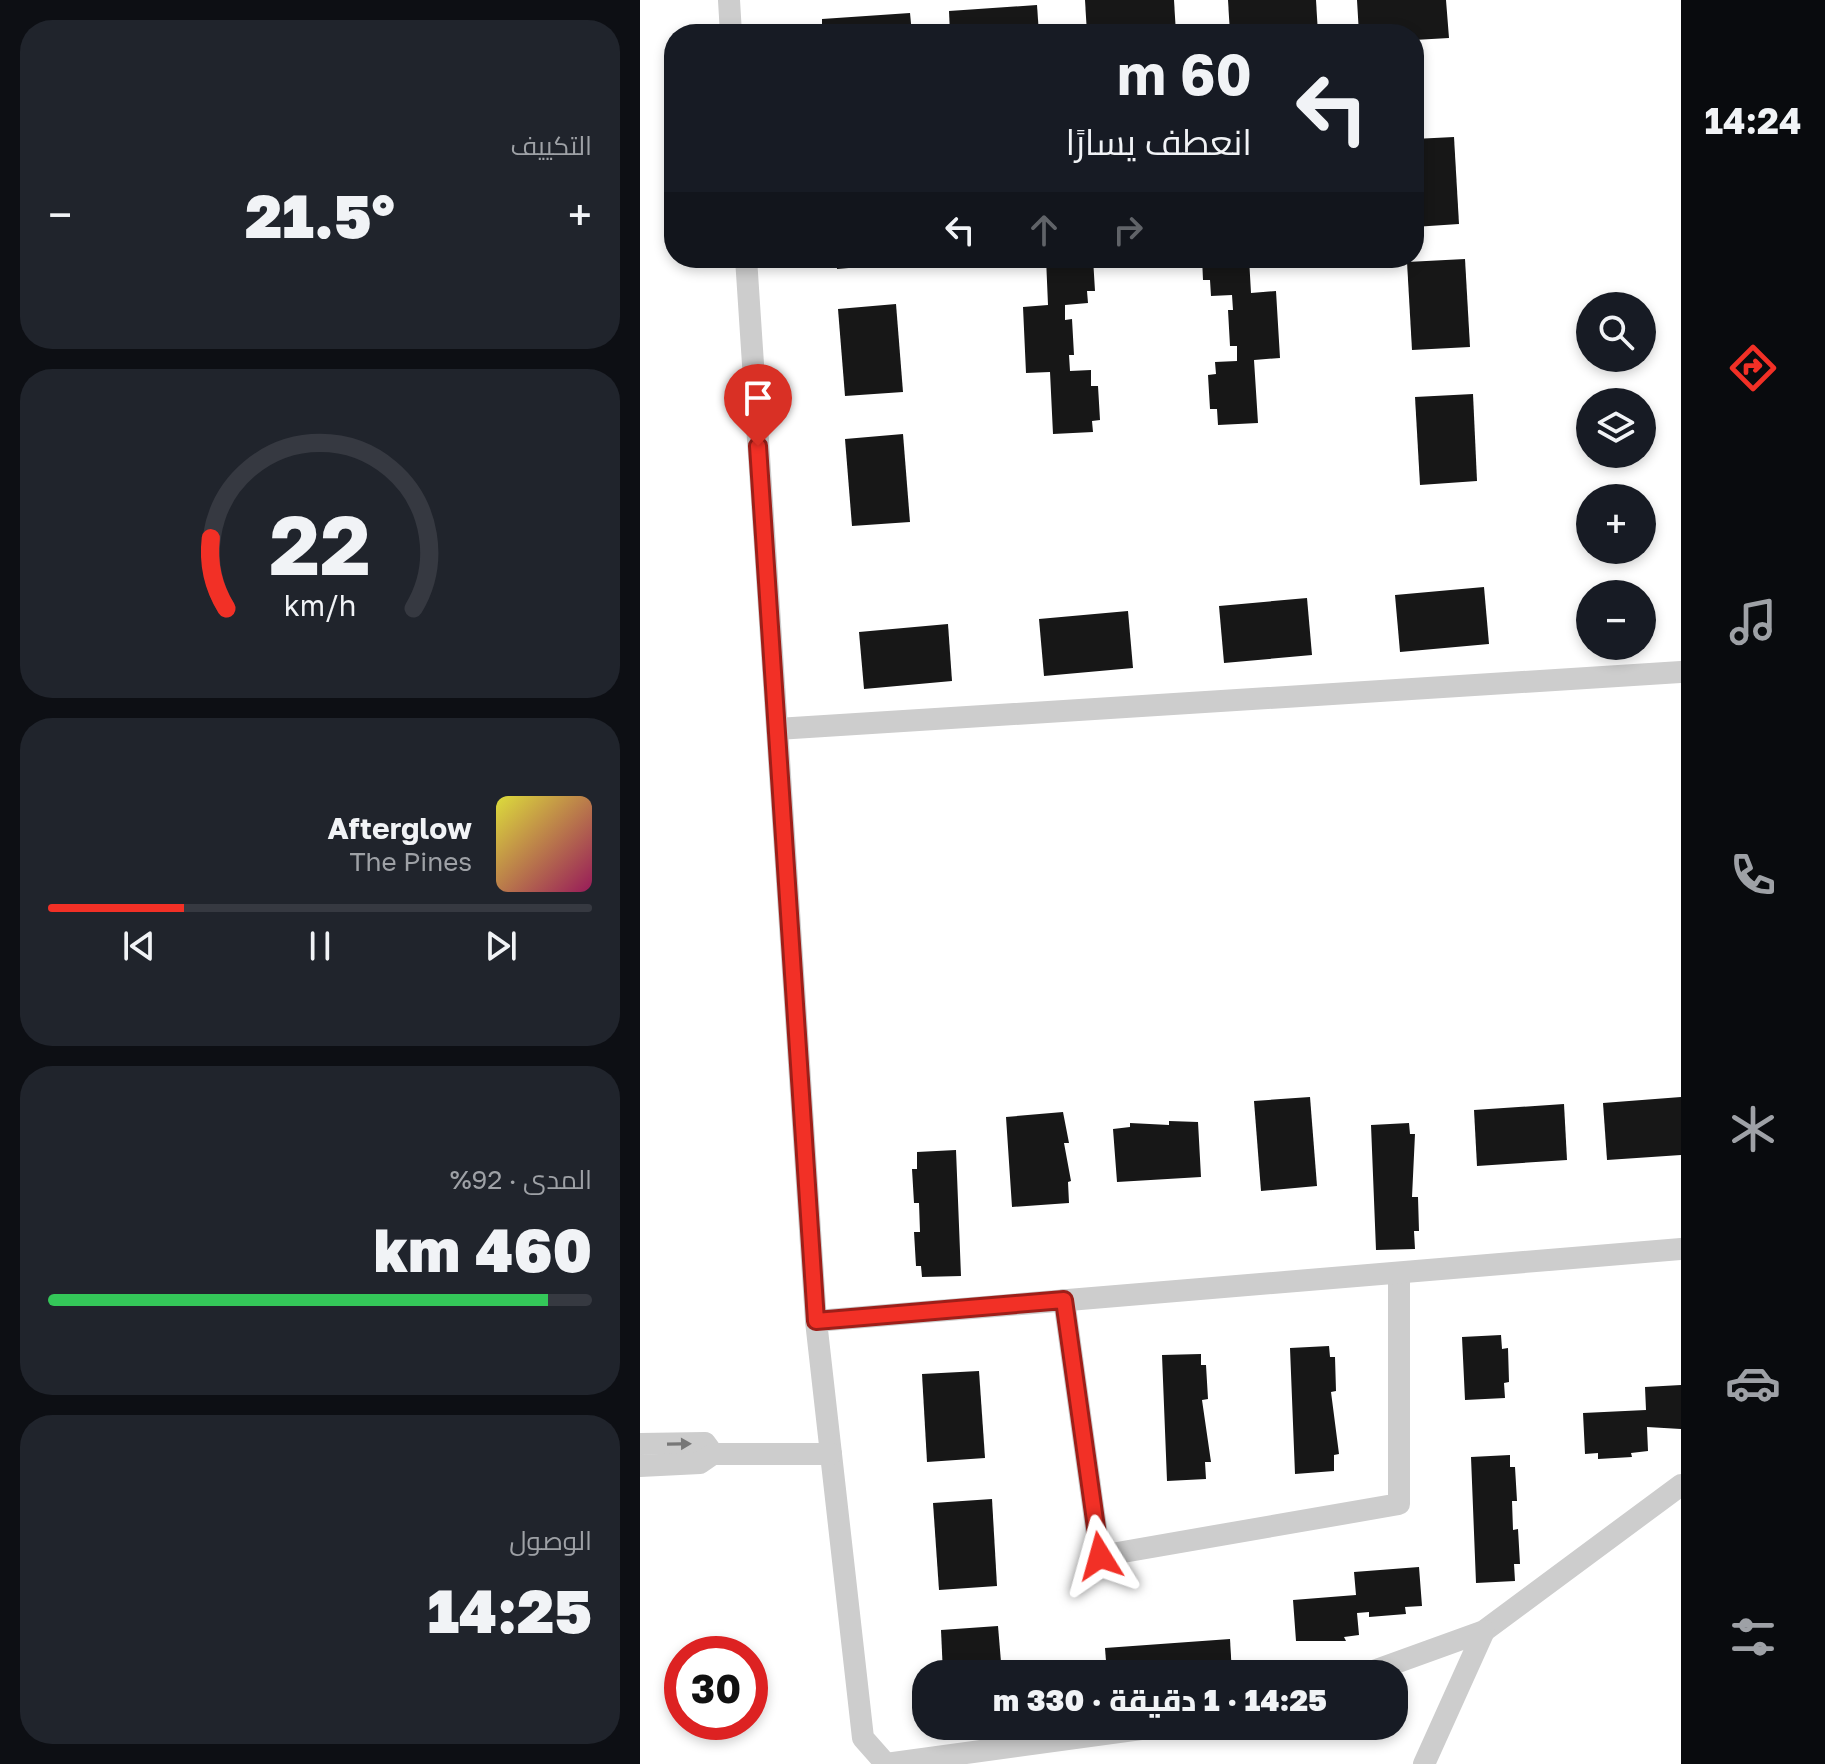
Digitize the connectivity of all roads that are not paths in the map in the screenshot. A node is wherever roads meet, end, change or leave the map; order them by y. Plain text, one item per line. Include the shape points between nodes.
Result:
1 (729, 0) edge
2 (730, 24) edge
3 (747, 268) edge
4 (1681, 672) edge
5 (777, 729) junction
6 (1681, 1249) edge
7 (1399, 1273) junction
8 (1064, 1300) junction
9 (816, 1321) junction
10 (640, 1444) edge
11 (713, 1454) junction
12 (831, 1454) junction
13 (640, 1466) edge
14 (1681, 1485) edge
15 (1484, 1631) junction
16 (1404, 1660) edge
17 (1061, 1740) edge
18 (886, 1764) edge
19 (892, 1764) edge
20 (1424, 1764) edge

1 - 2 street
3 - 5 street
4 - 5 street
5 - 9 street
6 - 7 street
7 - 8 street
7 - 8 street via 1399,1504 1100,1556
8 - 9 street
9 - 12 street
10 -> 11 street via 705,1443
11 - 12 street
11 - 13 street via 700,1463
12 - 18 street via 863,1738
14 - 15 street
15 - 16 street
15 - 20 street
17 - 18 street
18 - 19 street

